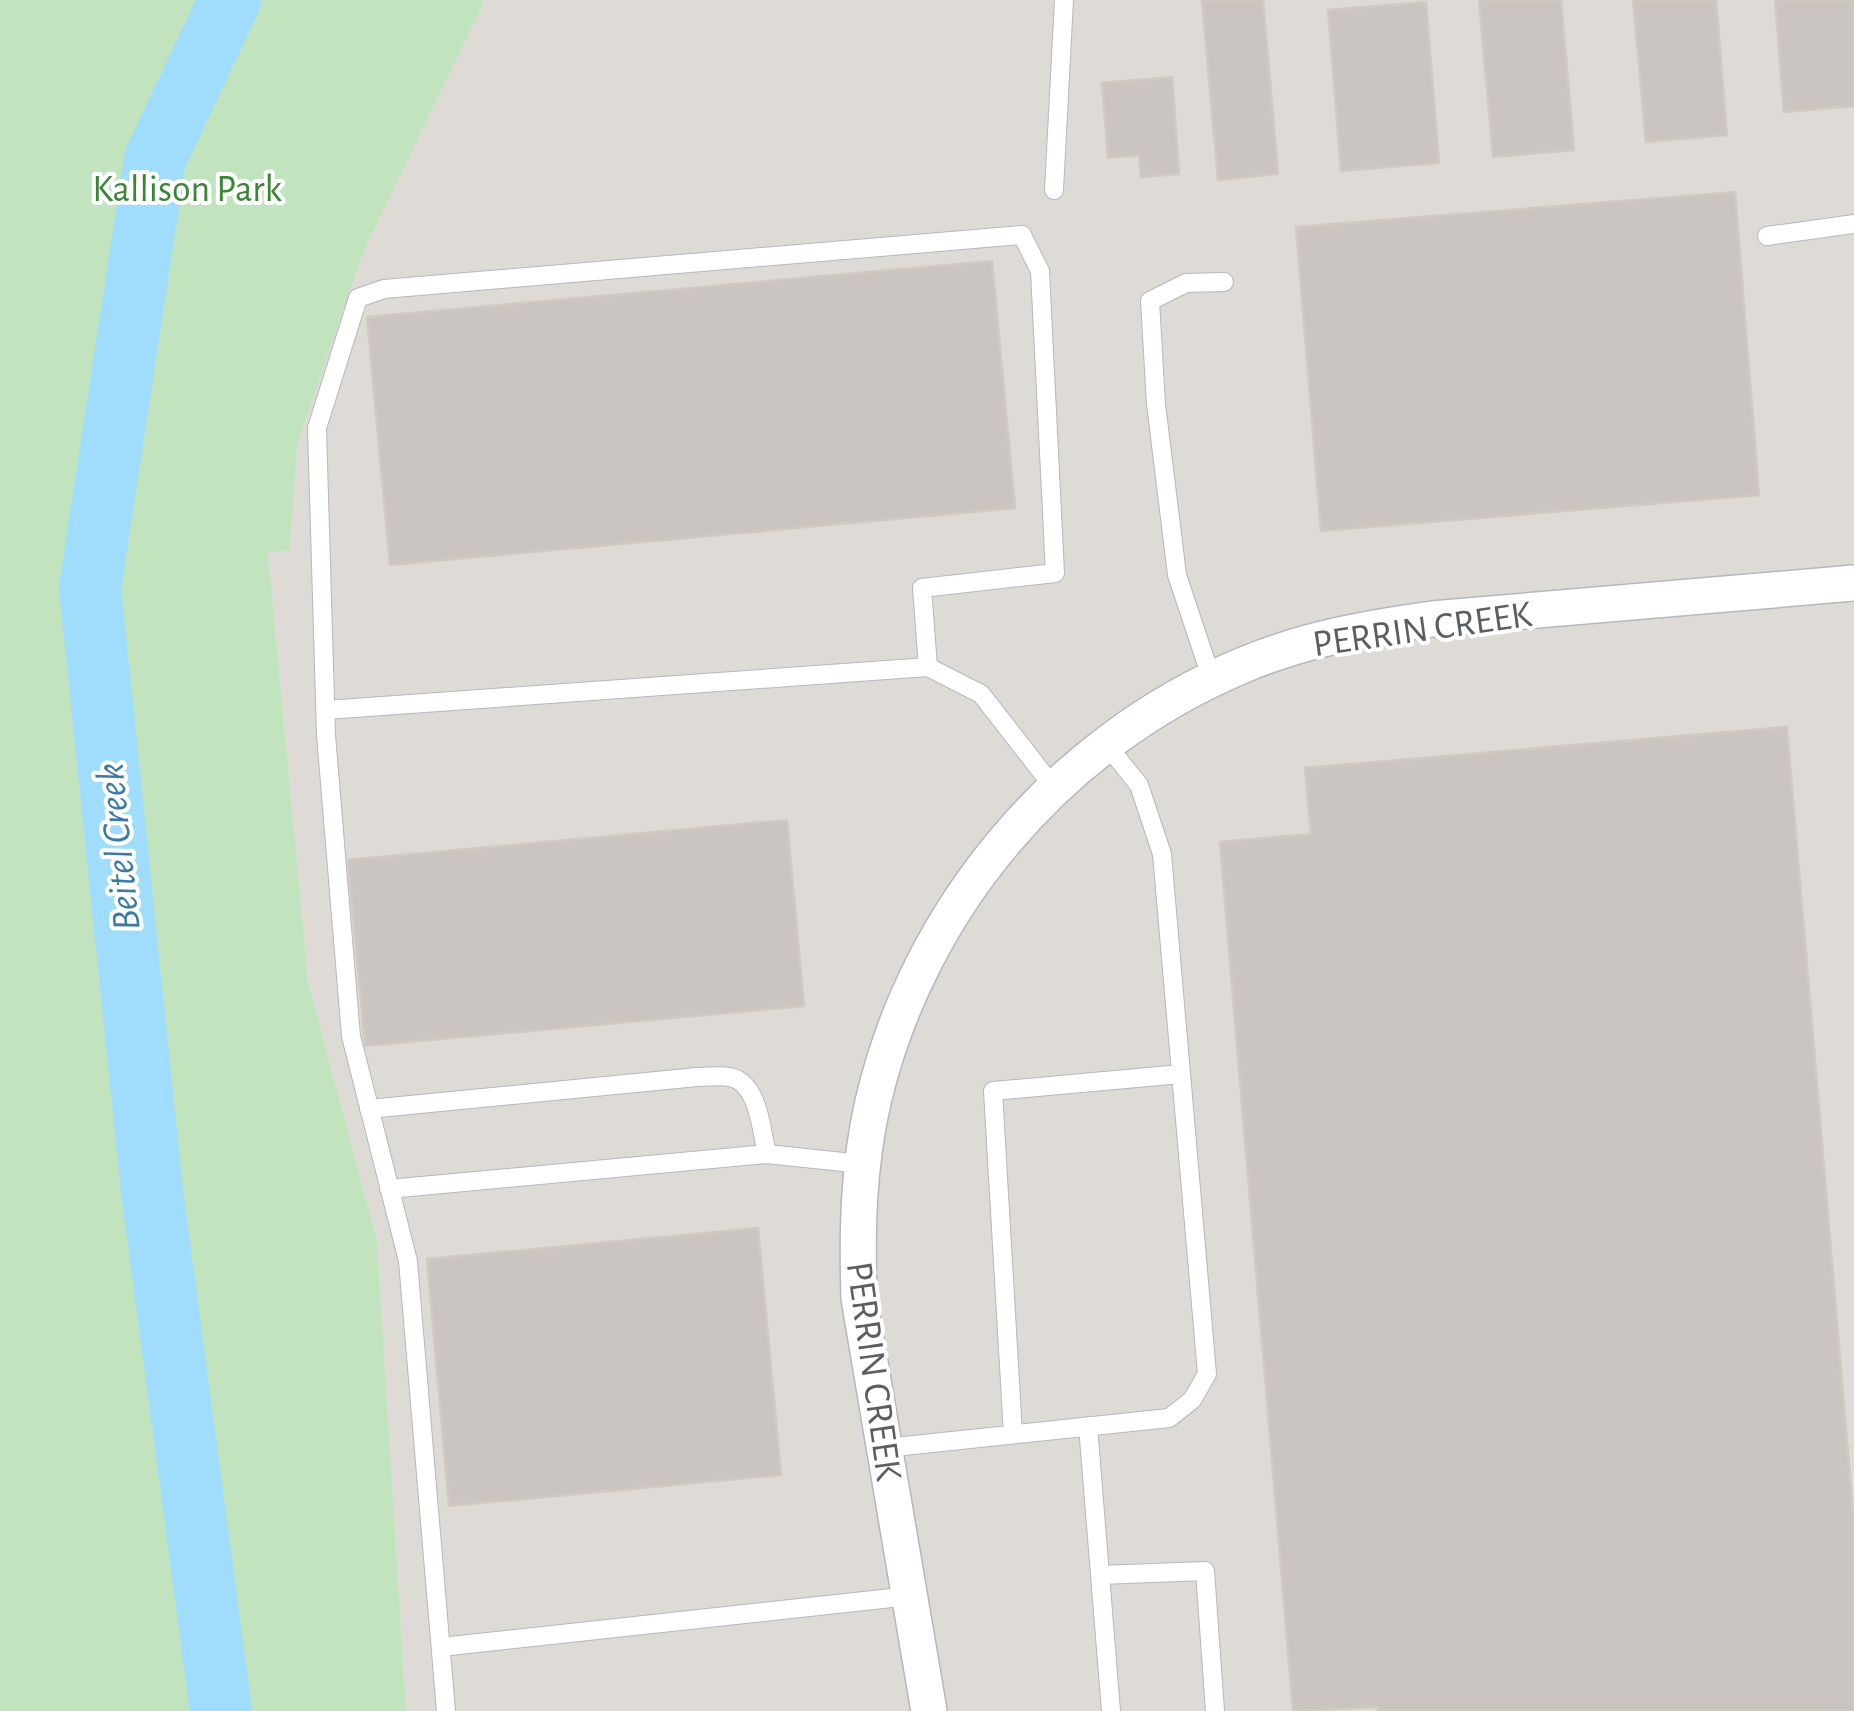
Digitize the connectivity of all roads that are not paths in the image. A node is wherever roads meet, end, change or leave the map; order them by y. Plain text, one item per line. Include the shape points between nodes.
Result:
1 (1064, 0) edge
2 (1054, 190) dead end
3 (1854, 224) edge
4 (1767, 236) dead end
5 (1224, 282) dead end
6 (1854, 582) edge
7 (928, 667) junction
8 (1212, 680) junction
9 (326, 710) junction
10 (1106, 744) junction
11 (1054, 788) junction
12 (1181, 1074) junction
13 (369, 1108) junction
14 (768, 1154) junction
15 (862, 1164) junction
16 (389, 1189) junction
17 (1088, 1426) junction
18 (1014, 1434) junction
19 (885, 1448) junction
20 (1100, 1574) junction
21 (910, 1596) junction
22 (441, 1646) junction
23 (446, 1711) edge
24 (929, 1711) edge
25 (1111, 1711) edge
26 (1215, 1711) edge

1 - 2 lane
3 - 4 lane
5 - 8 lane via 1186,283 1150,301 1177,575
6 - 8 street, PERRIN CREEK via 1366,628 1302,644
7 - 9 lane
7 - 9 lane via 922,588 1055,572 1040,271 1022,235 384,289 358,298 317,428
7 - 11 lane via 981,694
8 - 10 street, PERRIN CREEK
9 - 13 lane via 351,1036
10 - 11 street, PERRIN CREEK
10 - 12 lane via 1140,784 1162,854
11 - 15 street, PERRIN CREEK via 984,865 916,978 873,1102
12 - 17 lane via 1208,1374 1192,1400 1169,1418
12 - 18 lane via 994,1091
13 - 14 lane via 729,1077 753,1097
13 - 16 lane
14 - 15 lane
14 - 16 lane
15 - 19 street, PERRIN CREEK via 859,1298
16 - 22 lane via 408,1261
17 - 18 lane
17 - 20 lane
18 - 19 lane
19 - 21 street, PERRIN CREEK
20 - 25 lane
20 - 26 lane via 1205,1571
21 - 22 lane
21 - 24 street, PERRIN CREEK
22 - 23 lane

